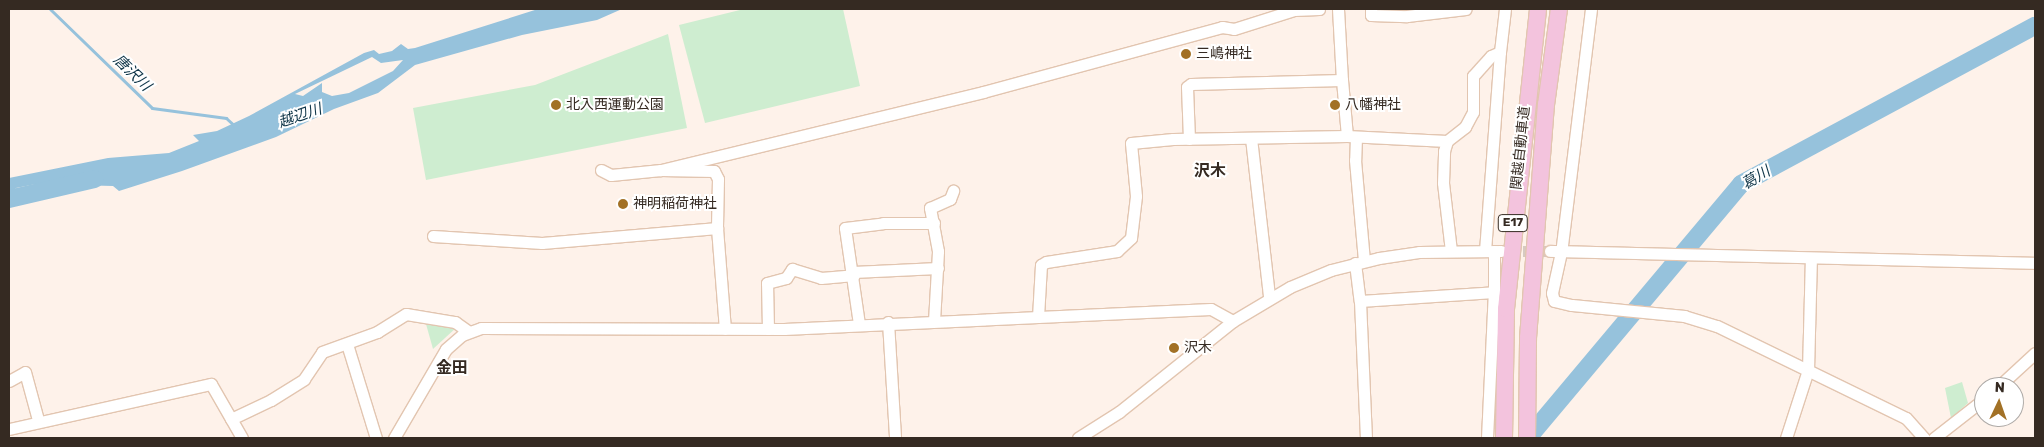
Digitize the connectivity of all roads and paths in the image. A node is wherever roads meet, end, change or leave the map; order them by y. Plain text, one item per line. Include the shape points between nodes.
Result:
1 (1319, 9) edge
2 (1338, 9) edge
3 (1370, 9) edge
4 (1466, 9) edge
5 (1505, 9) edge
6 (1538, 9) edge
7 (1559, 9) edge
8 (1591, 9) edge
9 (1500, 52) junction
10 (1342, 80) junction
11 (1351, 137) junction
12 (1251, 138) junction
13 (1189, 139) junction
14 (1447, 141) junction
15 (601, 170) dead end
16 (661, 170) junction
17 (953, 191) dead end
18 (934, 223) junction
19 (716, 228) junction
20 (434, 236) dead end
21 (1451, 251) junction
22 (1494, 251) junction
23 (1556, 252) junction
24 (1811, 258) junction
25 (1359, 262) junction
26 (2035, 263) edge
27 (938, 268) junction
28 (853, 274) junction
29 (1494, 292) junction
30 (1270, 297) junction
31 (1360, 301) junction
32 (1038, 317) junction
33 (1233, 320) junction
34 (934, 321) junction
35 (888, 322) junction
36 (859, 324) junction
37 (725, 329) junction
38 (768, 329) junction
39 (468, 331) junction
40 (347, 344) junction
41 (2035, 352) edge
42 (1808, 370) junction
43 (2009, 377) edge
44 (9, 380) edge
45 (1974, 406) edge
46 (231, 418) junction
47 (38, 420) junction
48 (9, 429) edge
49 (242, 438) edge
50 (376, 438) edge
51 (394, 438) edge
52 (894, 438) edge
53 (1078, 438) edge
54 (1366, 438) edge
55 (1487, 438) edge
56 (1504, 438) edge
57 (1527, 438) edge
58 (1786, 438) edge
59 (1924, 438) edge
60 (1934, 438) edge

1 - 16 street via 1294,10 1234,28 1222,27 983,92
2 - 10 street
3 - 4 street via 1371,15 1407,16
5 - 9 street
6 - 56 highway, 関越自動車道 / E17 via 1508,290
7 - 57 highway, 関越自動車道 / E17 via 1546,105 1528,338
8 - 23 street
9 - 14 street via 1491,56 1473,76 1472,112 1465,126
9 - 22 street
10 - 11 street
10 - 13 street via 1191,84 1187,87
11 - 12 street
11 - 14 street
11 - 25 street
12 - 13 street
12 - 30 street
13 - 32 street via 1131,143 1136,196 1131,238 1117,251 1041,265
14 - 21 street via 1443,183
15 - 16 street via 612,175
16 - 19 street via 714,172 718,179
17 - 18 street via 950,199 930,208
18 - 27 street
18 - 28 street via 883,222 845,228
19 - 20 street via 542,242
19 - 37 street
21 - 22 street
21 - 25 street via 1419,252
22 - 29 street
23 - 24 street
23 - 42 street via 1554,300 1697,319
24 - 26 street
24 - 42 street
25 - 30 street
25 - 31 street
27 - 28 street
27 - 34 street
28 - 36 street
28 - 38 street via 821,278 792,269 786,278 767,283
29 - 31 street
29 - 55 street
30 - 33 street
31 - 54 street
32 - 33 street via 1211,309
32 - 34 street
33 - 53 street via 1119,412
34 - 35 street
35 - 36 street
35 - 52 street
36 - 38 street
37 - 38 street
37 - 39 street via 503,327
39 - 40 street via 456,322 406,314 377,332
39 - 51 street via 441,356
40 - 46 street via 322,352 304,379 271,400
40 - 50 street
41 - 43 street
42 - 58 street
42 - 59 street via 1906,418
44 - 47 street via 25,372
45 - 60 street
46 - 47 street via 210,384
46 - 49 street
47 - 48 street

